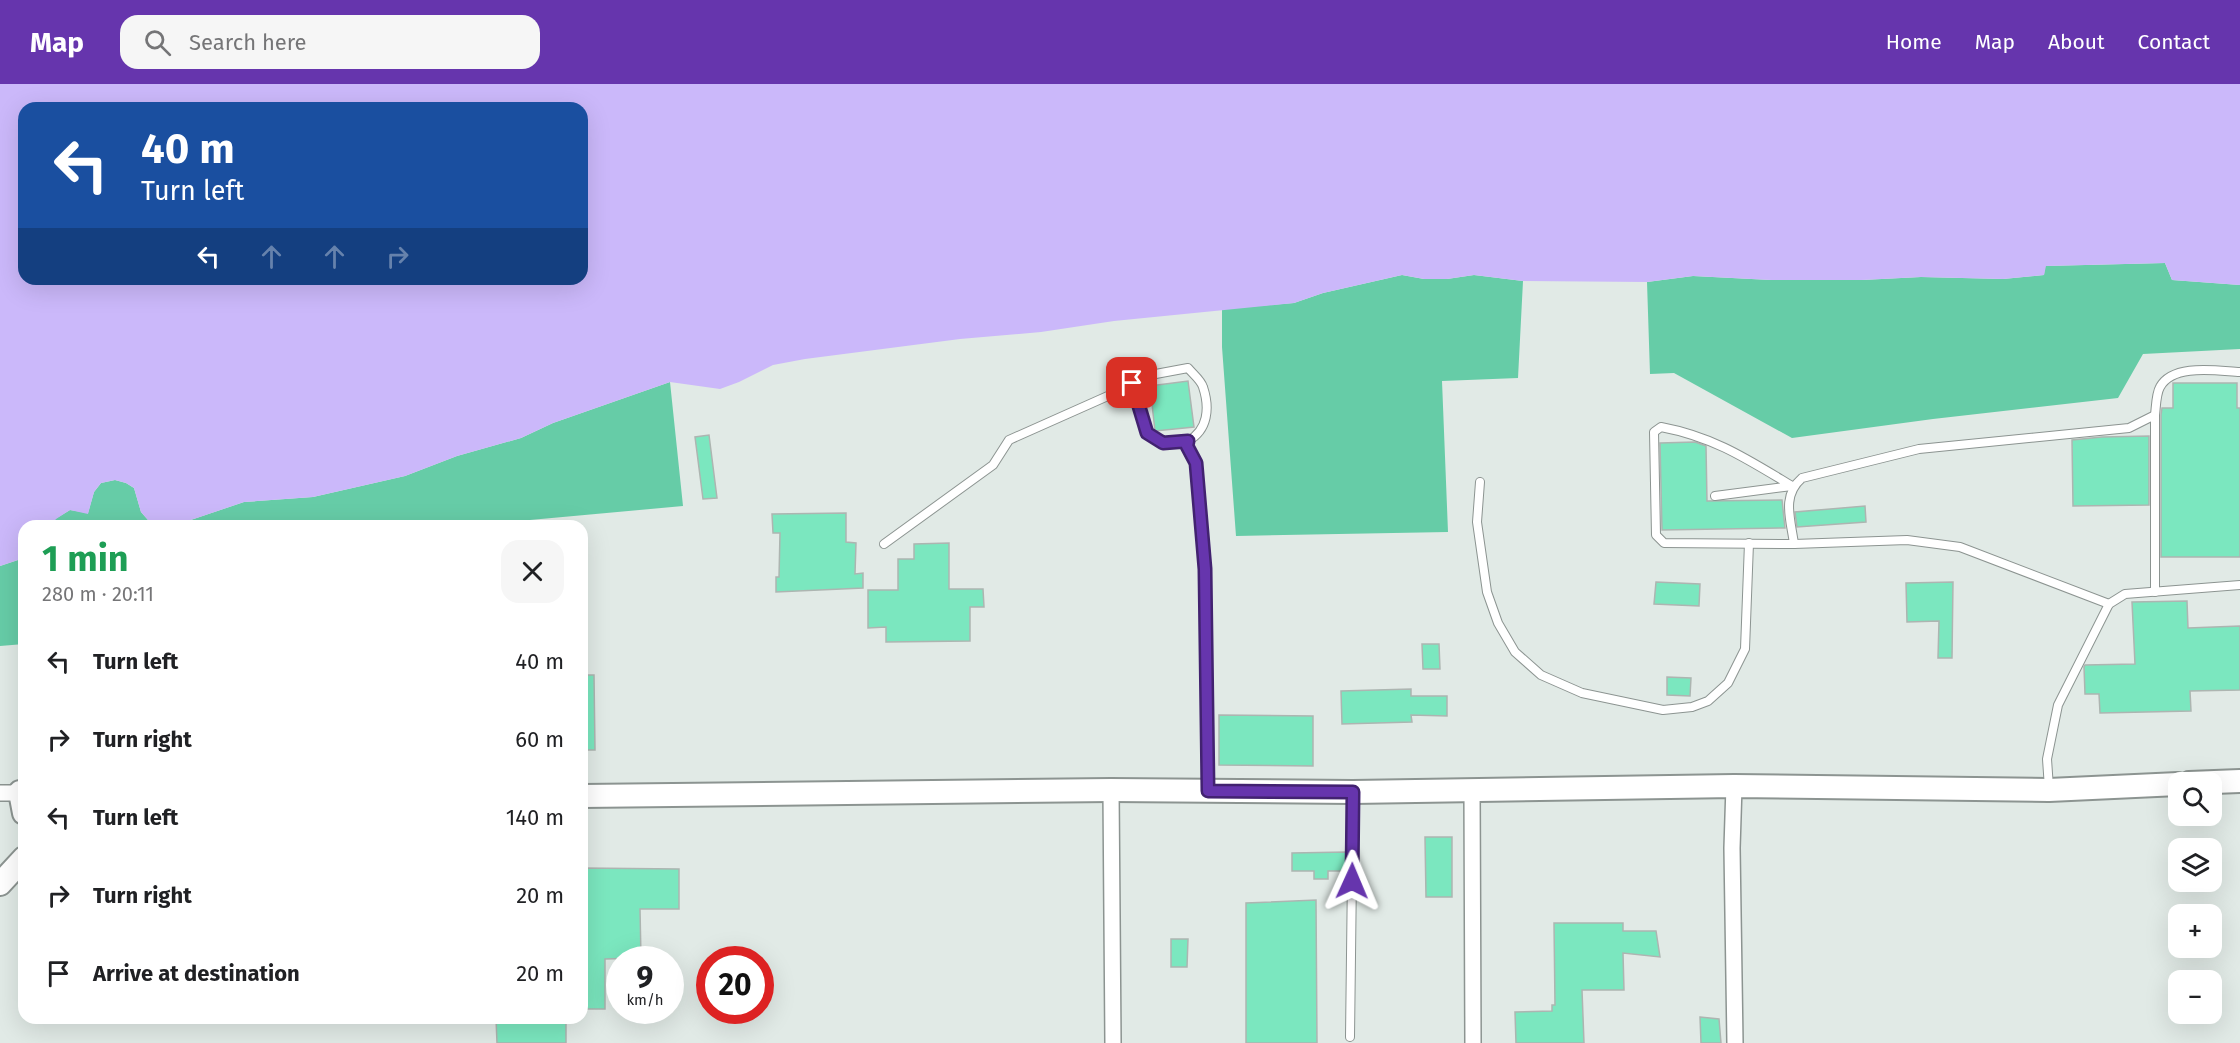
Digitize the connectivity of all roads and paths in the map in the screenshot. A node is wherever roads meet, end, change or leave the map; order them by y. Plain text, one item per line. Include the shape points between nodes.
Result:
1 (2240, 372) edge
2 (1132, 383) junction
3 (2155, 415) junction
4 (1188, 441) junction
5 (1480, 482) dead end
6 (1792, 486) junction
7 (1716, 496) dead end
8 (1749, 543) junction
9 (884, 544) dead end
10 (1794, 544) junction
11 (2240, 585) edge
12 (2155, 592) junction
13 (2109, 603) junction
14 (2240, 780) edge
15 (2222, 781) edge
16 (2168, 784) edge
17 (1734, 786) junction
18 (1472, 789) junction
19 (1111, 790) junction
20 (2049, 790) junction
21 (1208, 791) junction
22 (1353, 792) junction
23 (588, 796) edge
24 (18, 864) edge
25 (0, 884) edge
26 (1350, 1037) dead end
27 (1113, 1043) edge
28 (1473, 1043) edge
29 (1735, 1043) edge

1 - 3 lane via 2196,370 2175,374 2160,387
2 - 4 lane via 1147,433 1163,443
2 - 4 lane via 1145,376 1188,368 1203,385 1208,417 1197,436
2 - 9 lane via 1009,440 993,465
3 - 6 lane via 2129,428 1919,449 1802,478
3 - 12 lane
4 - 21 lane via 1196,463 1205,569
5 - 8 lane via 1477,522 1487,591 1497,623 1515,652 1541,675 1582,693 1663,710 1708,701 1728,683 1745,650
6 - 7 lane
6 - 8 lane via 1710,440 1661,427 1654,432 1659,539 1664,543
6 - 10 lane via 1788,498
8 - 10 lane
10 - 13 lane via 1907,540 1960,547
11 - 12 lane
12 - 13 lane via 2125,594
13 - 20 lane via 2058,705 2047,759
14 - 15 street
16 - 20 street
17 - 18 street
17 - 20 street
17 - 29 street
18 - 22 street
18 - 28 street
19 - 21 street
19 - 23 street
19 - 27 street
21 - 22 street
22 - 26 lane
24 - 25 street

